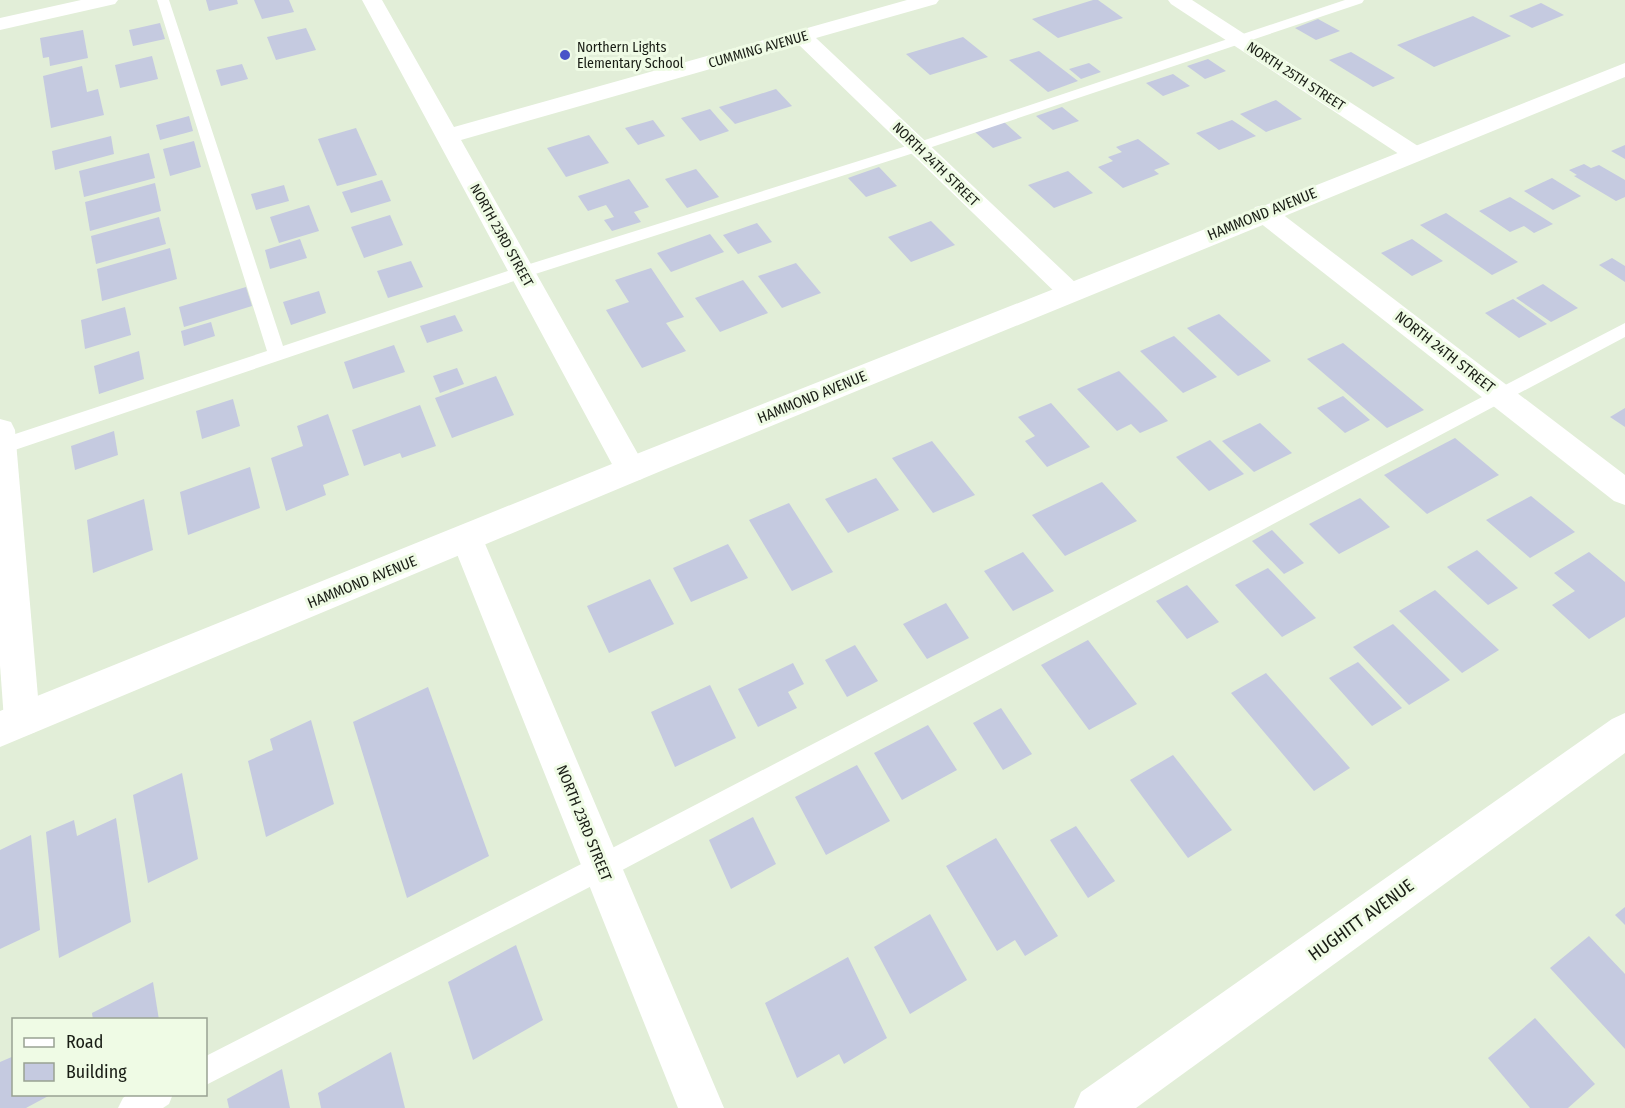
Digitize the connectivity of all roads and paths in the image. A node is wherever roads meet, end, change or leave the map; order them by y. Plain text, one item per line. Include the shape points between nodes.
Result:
1 (108, 0) edge
2 (163, 0) edge
3 (372, 0) edge
4 (929, 0) edge
5 (1178, 0) edge
6 (1358, 0) edge
7 (0, 24) edge
8 (803, 37) junction
9 (1241, 41) junction
10 (1625, 69) edge
11 (448, 136) junction
12 (918, 147) junction
13 (1413, 153) junction
14 (1264, 213) junction
15 (523, 272) junction
16 (1070, 292) junction
17 (1625, 329) edge
18 (277, 355) junction
19 (1501, 396) junction
20 (0, 442) edge
21 (631, 470) junction
22 (1625, 492) edge
23 (467, 539) junction
24 (11, 725) edge
25 (1625, 731) edge
26 (602, 867) junction
27 (207, 1070) edge
28 (157, 1096) edge
29 (133, 1108) edge
30 (701, 1108) edge
31 (1097, 1108) edge

1 - 7 street
2 - 18 lane
3 - 11 street, NORTH 23RD STREET
4 - 8 street, CUMMING AVENUE
5 - 9 street, NORTH 25TH STREET
6 - 9 lane
8 - 11 street, CUMMING AVENUE
8 - 12 street, NORTH 24TH STREET
9 - 12 lane
9 - 13 street, NORTH 25TH STREET
10 - 13 street, HAMMOND AVENUE
11 - 15 street, NORTH 23RD STREET
12 - 15 lane
12 - 16 street, NORTH 24TH STREET
13 - 14 street, HAMMOND AVENUE
14 - 16 street, HAMMOND AVENUE
14 - 19 street, NORTH 24TH STREET
15 - 18 lane
15 - 21 street, NORTH 23RD STREET
16 - 21 street, HAMMOND AVENUE
17 - 19 lane
18 - 20 lane
19 - 22 street, NORTH 24TH STREET
19 - 26 lane
20 - 24 street
21 - 23 street, HAMMOND AVENUE
23 - 24 street, HAMMOND AVENUE
23 - 26 street, NORTH 23RD STREET
25 - 31 street, HUGHITT AVENUE
26 - 27 lane
26 - 30 street, NORTH 23RD STREET
28 - 29 lane

